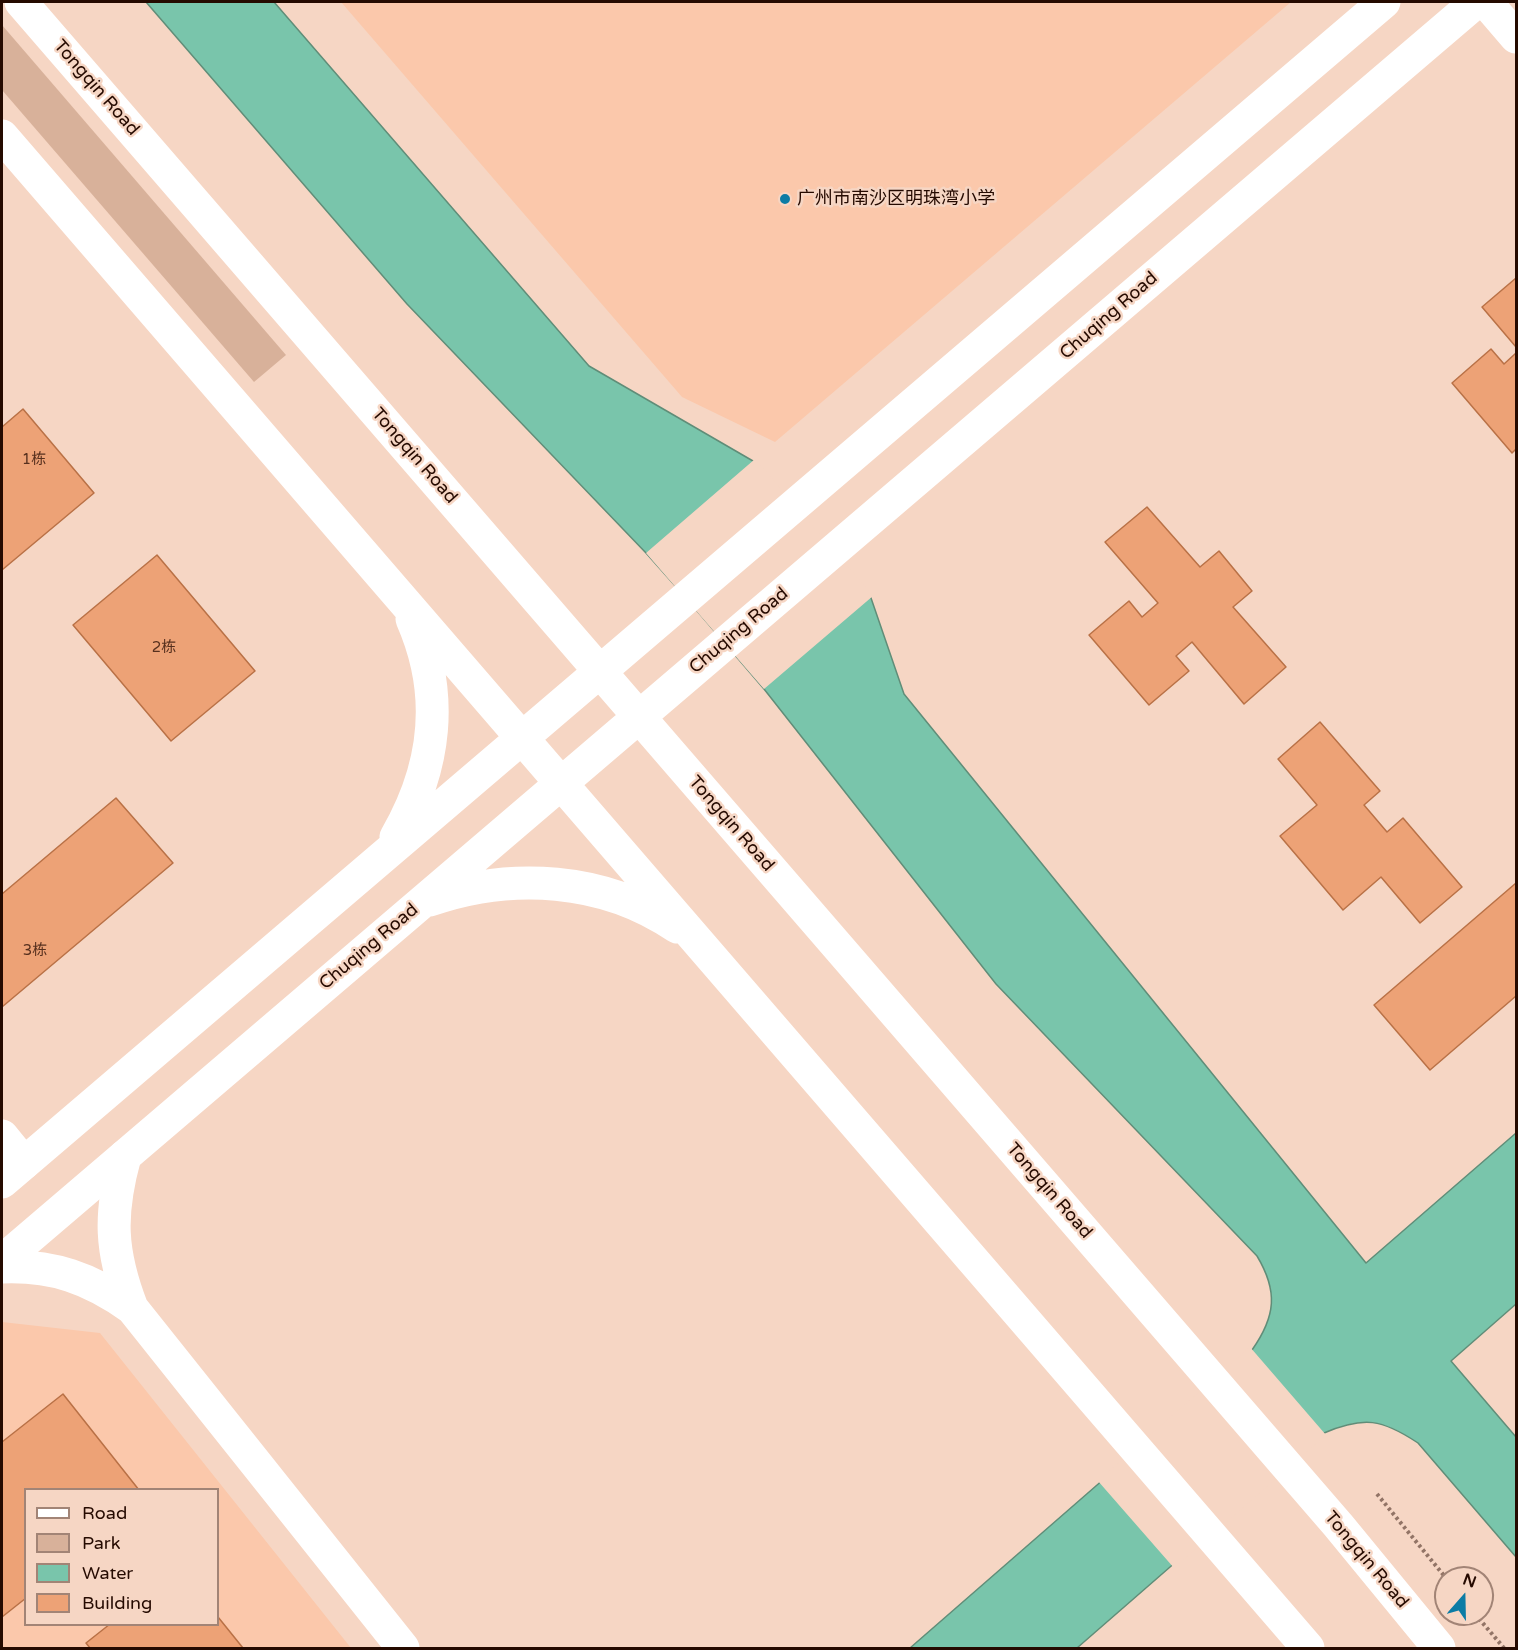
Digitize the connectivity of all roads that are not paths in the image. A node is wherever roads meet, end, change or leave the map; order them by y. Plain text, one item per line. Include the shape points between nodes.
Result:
1 (21, 2) edge
2 (1384, 2) edge
3 (1476, 2) edge
4 (1486, 2) edge
5 (1516, 37) edge
6 (2, 136) edge
7 (400, 597) junction
8 (600, 671) junction
9 (639, 717) junction
10 (522, 737) junction
11 (561, 783) junction
12 (380, 859) junction
13 (420, 904) junction
14 (699, 943) junction
15 (2, 1136) edge
16 (125, 1156) junction
17 (13, 1173) edge
18 (2, 1261) edge
19 (2, 1267) edge
20 (132, 1308) junction
21 (403, 1648) edge
22 (1308, 1648) edge
23 (1439, 1648) edge

1 - 8 main road, Tongqin Road
2 - 8 main road
3 - 9 main road, Chuqing Road
4 - 5 main road
6 - 7 main road
7 - 10 main road
7 - 12 main road via 423,648 432,731 421,786 396,837
8 - 9 main road, Tongqin Road
8 - 10 main road
9 - 11 main road, Chuqing Road
9 - 23 main road, Tongqin Road via 1338,1525
10 - 11 main road
10 - 12 main road
11 - 13 main road, Chuqing Road
11 - 14 main road
12 - 17 main road
13 - 14 main road via 483,886 548,883 613,896 643,908
13 - 16 main road, Chuqing Road
14 - 22 main road
15 - 17 main road
16 - 18 main road, Chuqing Road
16 - 20 main road via 113,1217 114,1248
19 - 20 main road via 67,1273 104,1289
20 - 21 main road

